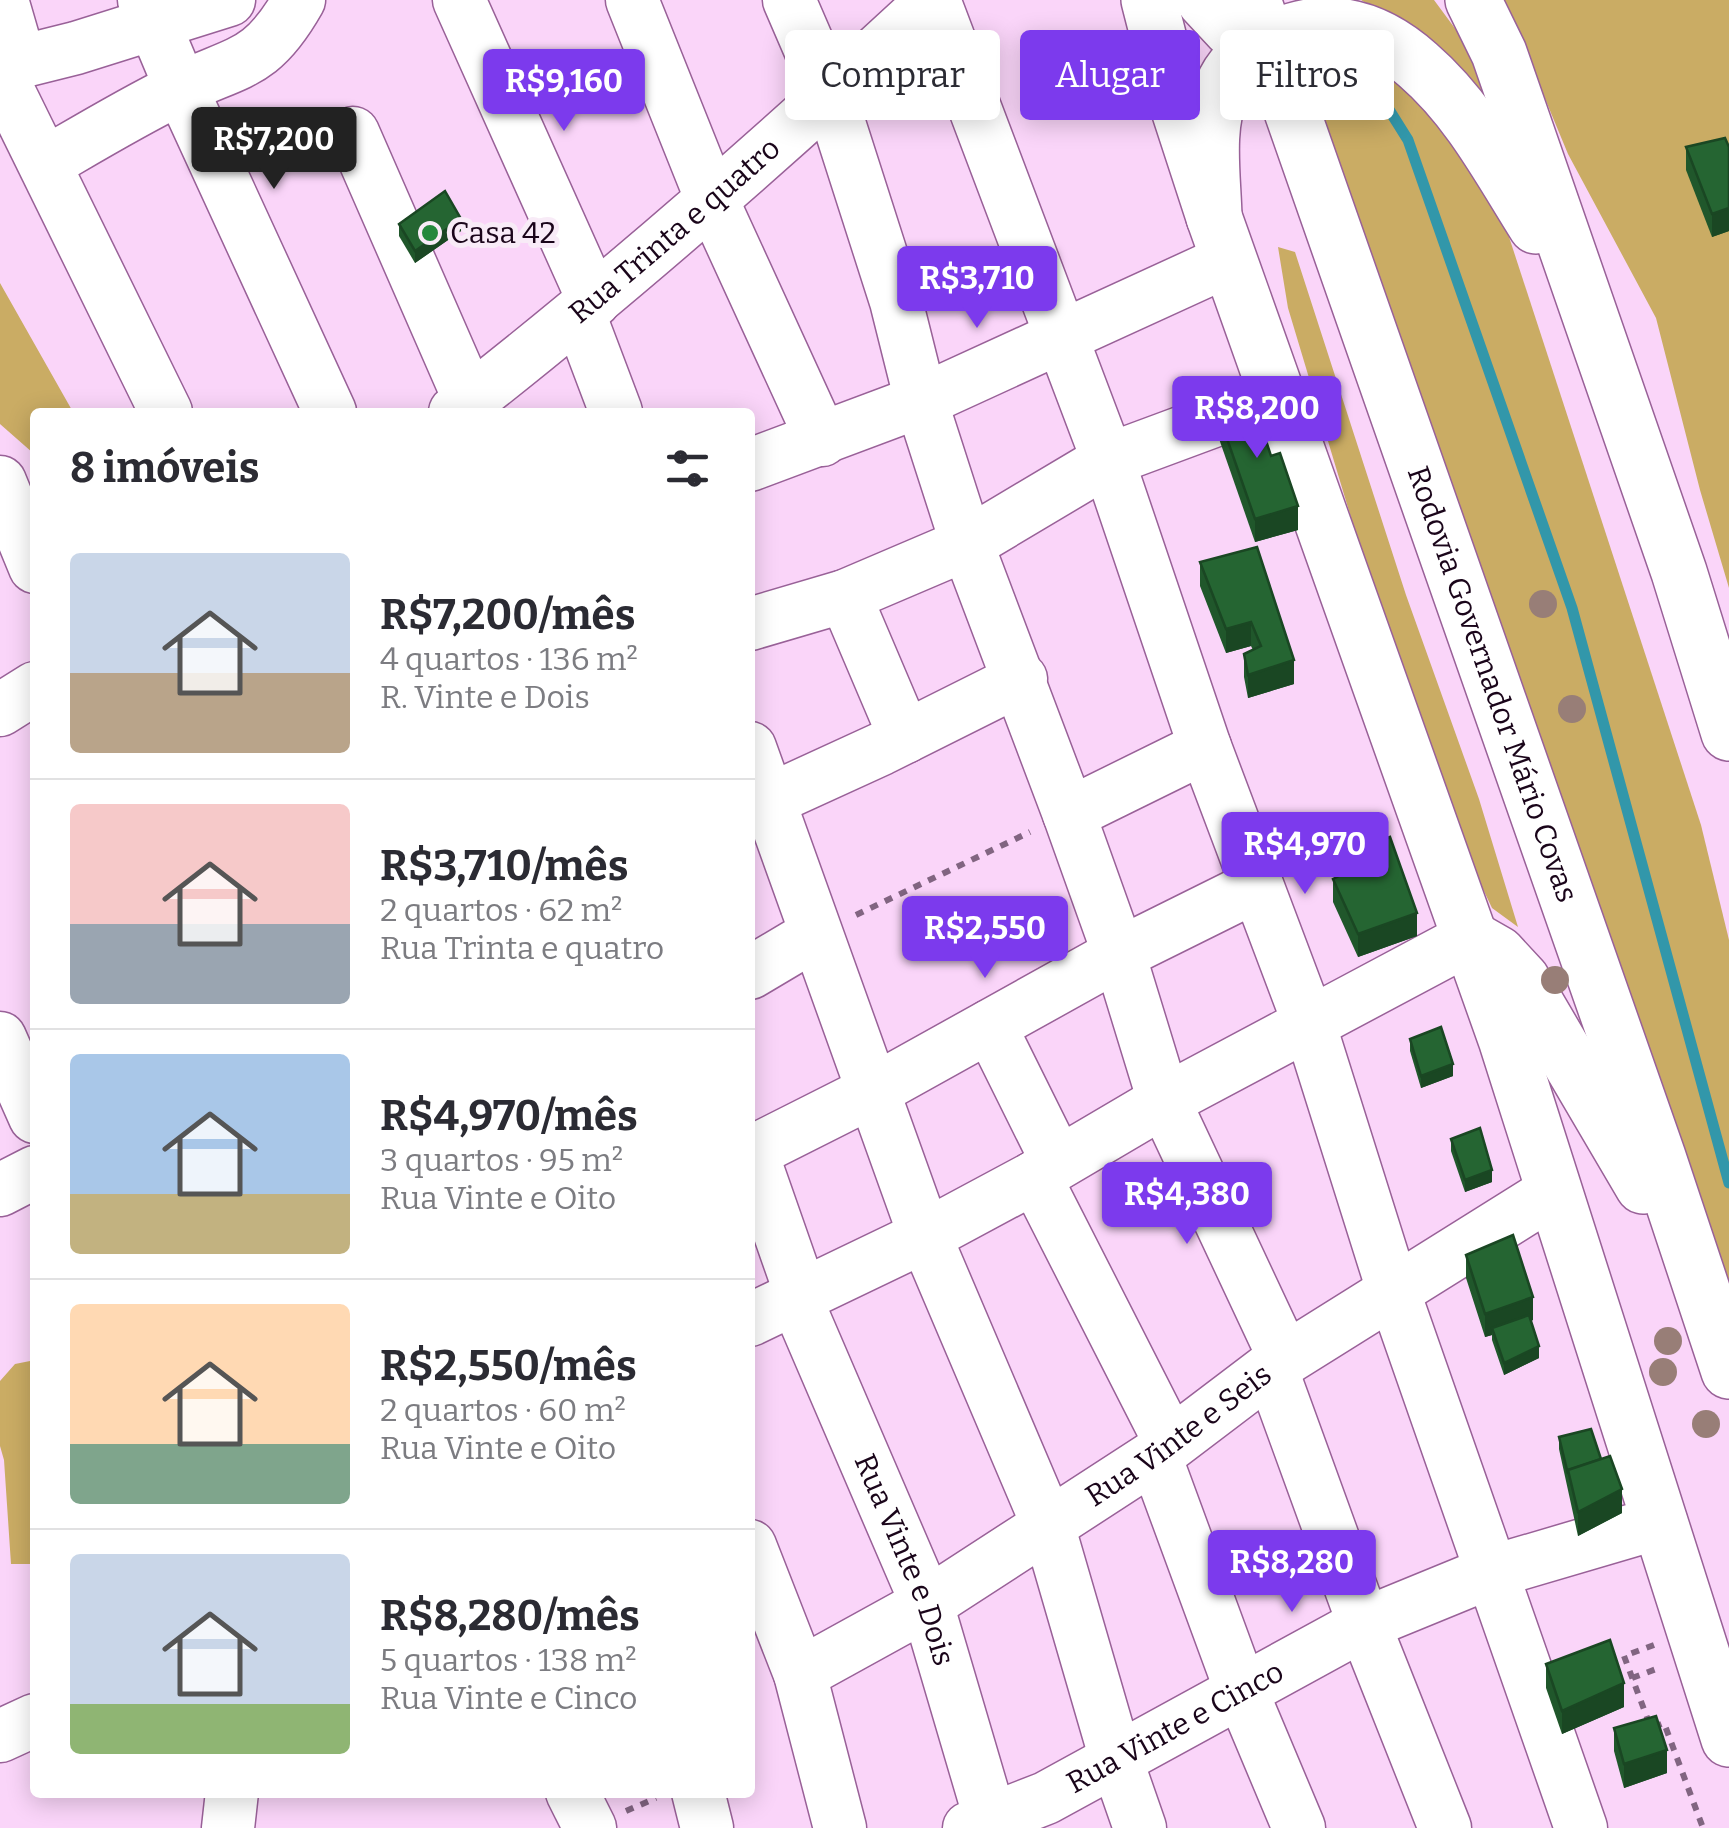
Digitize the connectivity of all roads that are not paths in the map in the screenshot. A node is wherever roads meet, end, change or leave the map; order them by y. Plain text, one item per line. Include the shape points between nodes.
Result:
1 (2, 0) edge
2 (229, 0) edge
3 (299, 0) edge
4 (459, 0) edge
5 (632, 0) edge
6 (789, 0) edge
7 (933, 0) edge
8 (1149, 0) edge
9 (1204, 0) edge
10 (1473, 0) edge
11 (148, 12) edge
12 (1260, 21) edge
13 (802, 30) edge
14 (900, 30) edge
15 (7, 66) edge
16 (181, 88) junction
17 (802, 120) edge
18 (838, 120) edge
19 (354, 133) dead end
20 (46, 163) junction
21 (712, 200) junction
22 (1222, 239) junction
23 (1585, 304) junction
24 (586, 308) junction
25 (1063, 337) junction
26 (1278, 397) junction
27 (921, 401) junction
28 (164, 408) edge
29 (328, 408) edge
30 (467, 408) edge
31 (615, 408) edge
32 (822, 440) junction
33 (1108, 460) junction
34 (755, 463) edge
35 (0, 482) edge
36 (967, 544) junction
37 (30, 555) edge
38 (845, 596) junction
39 (755, 623) edge
40 (1719, 673) edge
41 (1020, 679) junction
42 (30, 691) edge
43 (0, 710) edge
44 (1729, 734) edge
45 (906, 737) junction
46 (1205, 747) junction
47 (755, 776) edge
48 (760, 804) edge
49 (1070, 814) junction
50 (1256, 886) junction
51 (814, 935) junction
52 (1470, 938) junction
53 (1119, 954) junction
54 (755, 970) edge
55 (1309, 1023) junction
56 (990, 1026) junction
57 (0, 1038) edge
58 (871, 1092) junction
59 (1164, 1101) junction
60 (30, 1106) edge
61 (755, 1149) edge
62 (1047, 1170) junction
63 (755, 1171) edge
64 (30, 1175) edge
65 (0, 1190) edge
66 (1554, 1191) junction
67 (924, 1236) junction
68 (1690, 1258) junction
69 (1392, 1290) junction
70 (782, 1304) edge
71 (1278, 1363) junction
72 (1729, 1371) edge
73 (1163, 1449) junction
74 (1661, 1522) junction
75 (1048, 1525) junction
76 (755, 1559) edge
77 (1491, 1572) junction
78 (927, 1604) junction
79 (1364, 1624) junction
80 (800, 1674) junction
81 (1241, 1690) junction
82 (30, 1722) edge
83 (0, 1736) edge
84 (1729, 1739) edge
85 (1116, 1759) junction
86 (231, 1798) edge
87 (575, 1798) edge
88 (700, 1798) edge
89 (984, 1825) edge
90 (228, 1828) edge
91 (590, 1828) edge
92 (707, 1828) edge
93 (840, 1828) edge
94 (1140, 1828) edge
95 (1299, 1828) edge
96 (1445, 1828) edge
97 (1581, 1828) edge

1 - 15 street
2 - 11 street
3 - 16 street via 259,52
4 - 24 street
5 - 21 street
6 - 13 street
7 - 14 street, Rua Trinta e quatro
7 - 25 street
8 - 22 main road
9 - 12 main road via 1230,29
10 - 23 main road via 1499,53
11 - 15 street
11 - 16 street
12 - 22 main road via 1213,115
12 - 23 main road via 1344,26 1418,64 1466,114
12 - 68 main road, Rodovia Governador Mário Covas
15 - 20 street
16 - 20 street
16 - 29 street
17 - 21 street, Rua Trinta e quatro
18 - 27 street
19 - 30 street
20 - 28 street
21 - 24 street, Rua Trinta e quatro
21 - 32 street
22 - 25 street
22 - 26 main road
23 - 40 main road
24 - 30 street, Rua Trinta e quatro
24 - 31 street
25 - 27 street
25 - 33 street
26 - 33 street
26 - 52 main road
27 - 32 street
27 - 36 street
32 - 34 street
33 - 36 street
33 - 46 street
35 - 37 street
36 - 38 street
36 - 41 street
38 - 39 street
38 - 45 street
40 - 44 main road
41 - 45 street
41 - 49 street
42 - 43 street
45 - 48 street
46 - 49 street
46 - 50 street
47 - 48 street
48 - 51 street
49 - 53 street
50 - 53 street
50 - 55 street
51 - 54 street
51 - 58 street
52 - 55 street
52 - 66 main road
52 - 68 main road via 1498,954 1522,980
53 - 56 street
53 - 59 street
55 - 59 street
55 - 69 street
56 - 58 street
56 - 62 street
57 - 60 street
58 - 61 street
58 - 67 street
59 - 62 street
59 - 71 street
62 - 67 street
62 - 73 street
63 - 70 street, Rua Vinte e Dois
64 - 65 street
66 - 69 street, Rua Vinte e Seis
66 - 74 main road
67 - 70 street
67 - 75 street
68 - 72 main road, Rodovia Governador Mário Covas
69 - 71 street, Rua Vinte e Seis
69 - 77 street
70 - 78 street, Rua Vinte e Dois
71 - 73 street, Rua Vinte e Seis
71 - 79 street
73 - 75 street, Rua Vinte e Seis
73 - 81 street
74 - 77 street, Rua Vinte e Cinco
74 - 84 main road
75 - 78 street, Rua Vinte e Seis
75 - 85 street
76 - 80 street
77 - 79 street, Rua Vinte e Cinco
77 - 97 street
78 - 80 street, Rua Vinte e Seis
78 - 89 street, Rua Vinte e Dois
79 - 81 street, Rua Vinte e Cinco
79 - 96 street
80 - 93 street
81 - 85 street, Rua Vinte e Cinco
81 - 95 street
82 - 83 street
85 - 89 street, Rua Vinte e Cinco
85 - 94 street
86 - 90 street
87 - 91 street
88 - 92 street

